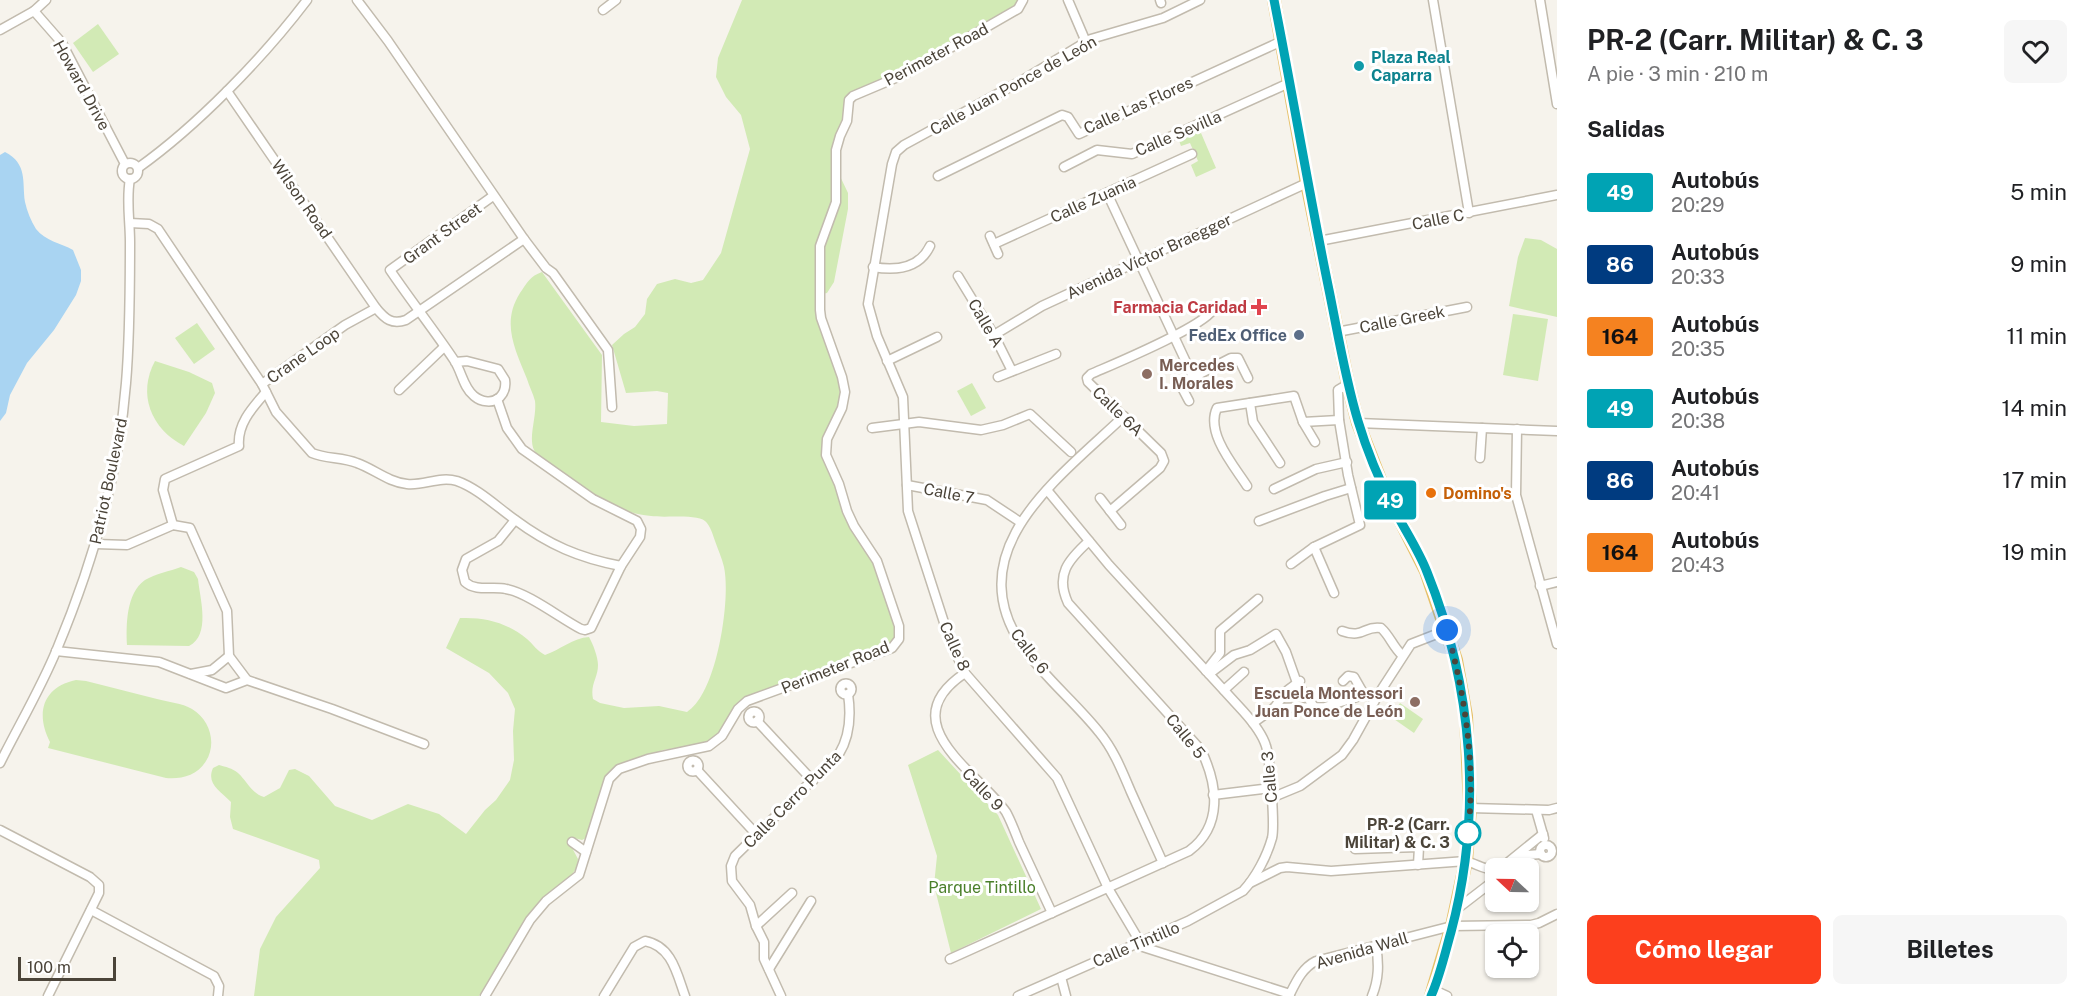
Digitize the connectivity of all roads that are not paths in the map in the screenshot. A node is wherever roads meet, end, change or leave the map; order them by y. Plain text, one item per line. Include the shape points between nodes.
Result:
1 (46, 0) edge
2 (306, 0) edge
3 (357, 0) edge
4 (616, 0) edge
5 (1023, 0) edge
6 (1068, 0) edge
7 (1200, 0) edge
8 (1274, 0) edge
9 (1433, 0) edge
10 (1540, 0) edge
11 (34, 10) junction
12 (603, 10) dead end
13 (0, 30) edge
14 (1282, 41) junction
15 (1086, 42) junction
16 (1289, 83) junction
17 (226, 91) junction
18 (1557, 105) edge
19 (896, 152) joint
20 (1192, 154) dead end
21 (126, 164) junction
22 (1064, 167) dead end
23 (138, 168) junction
24 (938, 176) dead end
25 (130, 179) junction
26 (1307, 183) junction
27 (1107, 193) junction
28 (1557, 195) edge
29 (493, 196) junction
30 (1469, 213) junction
31 (130, 223) junction
32 (524, 239) junction
33 (1319, 241) junction
34 (930, 246) dead end
35 (998, 254) dead end
36 (1140, 261) junction
37 (873, 267) junction
38 (958, 276) dead end
39 (1467, 307) dead end
40 (376, 308) junction
41 (1213, 310) dead end
42 (419, 313) junction
43 (1337, 332) junction
44 (994, 335) junction
45 (1173, 336) junction
46 (937, 337) dead end
47 (444, 347) junction
48 (1056, 354) dead end
49 (887, 361) junction
50 (455, 362) junction
51 (1012, 371) junction
52 (1193, 376) junction
53 (998, 377) dead end
54 (1248, 378) dead end
55 (261, 384) junction
56 (1348, 384) junction
57 (399, 390) dead end
58 (266, 392) junction
59 (497, 399) junction
60 (1189, 401) dead end
61 (1250, 403) junction
62 (612, 407) dead end
63 (1124, 416) junction
64 (1339, 420) junction
65 (1303, 422) junction
66 (905, 423) junction
67 (1358, 423) junction
68 (872, 428) dead end
69 (1482, 428) junction
70 (1517, 429) junction
71 (1557, 430) edge
72 (1315, 442) dead end
73 (1071, 452) dead end
74 (1480, 458) dead end
75 (1347, 462) junction
76 (1280, 463) dead end
77 (907, 485) junction
78 (1247, 486) dead end
79 (1351, 488) junction
80 (1274, 489) dead end
81 (1047, 490) junction
82 (1100, 498) dead end
83 (1110, 511) junction
84 (515, 520) junction
85 (1259, 521) dead end
86 (1020, 522) junction
87 (173, 525) junction
88 (1121, 525) dead end
89 (1089, 541) junction
90 (96, 544) junction
91 (1314, 547) junction
92 (1291, 564) dead end
93 (621, 566) junction
94 (1557, 582) edge
95 (1540, 586) junction
96 (1334, 593) dead end
97 (1258, 599) dead end
98 (1553, 614) edge
99 (1447, 630) junction
100 (1342, 631) dead end
101 (1557, 644) edge
102 (56, 651) junction
103 (1402, 655) junction
104 (229, 656) junction
105 (1244, 672) dead end
106 (965, 673) junction
107 (1207, 673) junction
108 (191, 674) junction
109 (247, 680) junction
110 (1342, 681) dead end
111 (1299, 682) junction
112 (1224, 690) junction
113 (848, 694) dead end
114 (1361, 694) junction
115 (1378, 694) junction
116 (1274, 708) junction
117 (1315, 708) junction
118 (757, 721) dead end
119 (1253, 723) junction
120 (424, 744) dead end
121 (0, 763) edge
122 (697, 770) dead end
123 (813, 781) junction
124 (1271, 788) junction
125 (1213, 795) junction
126 (1271, 798) junction
127 (1470, 808) junction
128 (1557, 808) edge
129 (1536, 810) junction
130 (0, 830) edge
131 (1543, 834) junction
132 (758, 835) junction
133 (573, 842) dead end
134 (1355, 849) dead end
135 (586, 852) junction
136 (1549, 857) edge
137 (1513, 858) edge
138 (1524, 858) edge
139 (1466, 861) junction
140 (1163, 863) junction
141 (1418, 865) junction
142 (1485, 868) edge
143 (1250, 884) junction
144 (1485, 887) edge
145 (1108, 888) junction
146 (792, 893) dead end
147 (811, 901) dead end
148 (1456, 909) junction
149 (91, 910) junction
150 (1052, 913) junction
151 (1557, 914) edge
152 (756, 926) junction
153 (1452, 926) junction
154 (1140, 941) junction
155 (1376, 945) junction
156 (950, 958) dead end
157 (769, 969) junction
158 (1060, 977) junction
159 (1432, 993) edge
160 (1289, 995) edge
161 (48, 996) edge
162 (218, 996) edge
163 (485, 996) edge
164 (604, 996) edge
165 (685, 996) edge
166 (781, 996) edge
167 (1018, 996) edge
168 (1066, 996) edge
169 (1372, 996) edge
170 (1447, 996) edge

1 - 11 street
2 - 17 street
3 - 29 street
4 - 12 street
5 - 135 street, Perimeter Road via 1018,9 905,74 853,96 836,150 836,202 820,246 820,310 845,392 827,439 826,455 854,526 877,561 899,626 899,639 892,648 747,701 722,736 709,746 619,769 609,779
6 - 15 street
7 - 15 street, Calle Juan Ponce de León via 1163,18
8 - 14 main road
9 - 30 street
10 - 18 street
11 - 13 street
11 - 21 street, Howard Drive via 62,43
14 - 16 main road
14 - 24 street, Calle Las Flores via 1079,134 1062,114
15 - 19 street, Calle Juan Ponce de León
16 - 22 street, Calle Sevilla via 1132,154 1097,150
16 - 26 main road
17 - 23 street
17 - 40 street, Wilson Road
19 - 37 street, Calle 8
20 - 27 street, Calle Zuania
21 - 23 street via 133,163
21 - 25 street via 122,173
23 - 25 street via 137,176
25 - 31 street, Patriot Boulevard
26 - 33 main road
26 - 36 street, Avenida Víctor Braegger
27 - 35 street, Calle Zuania via 992,240
27 - 36 street
28 - 30 street, Calle C
29 - 32 street
29 - 42 street, Grant Street via 390,270
30 - 33 street, Calle C
31 - 55 street, Crane Loop via 149,224 158,229
31 - 90 street, Patriot Boulevard via 126,385 117,455
32 - 42 street
32 - 62 street via 609,350
33 - 43 main road
34 - 37 street via 926,255 904,268
36 - 44 street, Avenida Víctor Braegger via 1042,306
36 - 45 street
37 - 49 street, Calle 8 via 870,314
38 - 44 street, Calle A
39 - 43 street, Calle Greek
40 - 42 street via 392,322
40 - 55 street, Crane Loop
41 - 45 street
42 - 47 street
43 - 56 main road
44 - 51 street, Calle A
45 - 52 street
45 - 63 street, Calle 6A via 1087,378
46 - 49 street
47 - 50 street
47 - 57 street
48 - 51 street
49 - 66 street, Calle 8 via 903,397
50 - 59 street via 473,395 486,401
50 - 59 street via 498,369 506,385
51 - 53 street
52 - 54 street via 1236,357
52 - 60 street via 1180,384
55 - 58 street
56 - 64 street via 1338,390
56 - 67 main road
58 - 84 street via 276,412 312,453 355,462 383,477 410,485 440,479 456,481
58 - 87 street via 241,425 239,446 165,479 163,490
59 - 93 street via 507,428 522,449 593,499 637,521 640,537
61 - 65 street via 1294,396
61 - 76 street via 1253,422
61 - 78 street via 1217,408 1214,416 1218,441
63 - 81 street, Calle 6
63 - 83 street, Calle 6A via 1161,453 1164,461
64 - 65 street
64 - 75 street
65 - 72 street
66 - 68 street
66 - 73 street via 990,429 1030,414
66 - 77 street, Calle 8
67 - 69 street
67 - 99 main road via 1381,482 1426,571
69 - 70 street
69 - 74 street
70 - 71 street
70 - 95 street via 1515,490
75 - 79 street
75 - 80 street via 1316,469
77 - 86 street, Calle 7 via 987,500
77 - 106 street, Calle 8 via 908,511 950,641
79 - 85 street
79 - 91 street via 1360,525
81 - 86 street, Calle 6
81 - 89 street, Calle 3
82 - 83 street
83 - 88 street
84 - 93 street via 566,551
84 - 93 street via 498,541 464,562 462,574 468,585 513,591 585,630 593,626
86 - 140 street, Calle 6 via 1007,548 1002,573 1002,597 1012,629 1114,753
87 - 90 street via 127,545
87 - 104 street via 190,528 226,611
89 - 107 street, Calle 3
89 - 125 street, Calle 5 via 1065,568 1061,582 1068,603 1201,750
90 - 102 street, Patriot Boulevard
91 - 92 street
91 - 96 street
94 - 95 street
95 - 98 street
97 - 107 street via 1220,631 1220,652
98 - 101 street
99 - 103 street via 1411,644
99 - 127 main road via 1467,729
100 - 103 street via 1356,635 1381,628
102 - 108 street via 148,660
102 - 121 street, Patriot Boulevard
103 - 115 street
104 - 108 street via 212,670
104 - 109 street
105 - 112 street
106 - 145 street, Calle 8 via 1057,778
106 - 150 street, Calle 9 via 950,684 940,699 936,718 939,734 949,751 1006,813
107 - 111 street via 1276,634
107 - 112 street, Calle 3
108 - 109 street via 226,688
109 - 120 street
110 - 114 street via 1354,677
111 - 116 street
111 - 117 street
112 - 119 street, Calle 3
113 - 123 street, Calle Cerro Punta via 849,724 844,746
114 - 115 street via 1368,690
114 - 117 street
115 - 126 street via 1342,755 1300,786
116 - 117 street
116 - 119 street
118 - 123 street
119 - 124 street, Calle 3 via 1267,747
122 - 132 street
123 - 132 street, Calle Cerro Punta
124 - 125 street
124 - 126 street, Calle 3
125 - 140 street, Calle 5 via 1214,815 1206,835 1189,851
126 - 143 street, Calle 3 via 1273,835
127 - 129 street
127 - 139 main road
128 - 129 street
129 - 131 street
130 - 149 street via 90,877 99,885
131 - 136 street via 1546,845 1540,848
131 - 137 street
132 - 152 street, Calle Cerro Punta via 735,856 730,871 734,885 750,905
133 - 135 street
134 - 141 street via 1419,847
135 - 163 street, Perimeter Road via 579,875 546,901 530,920
136 - 138 street
139 - 141 street
139 - 142 street
139 - 148 main road
140 - 145 street, Calle 5
141 - 143 street via 1331,871 1287,867
143 - 154 street, Calle Tintillo via 1196,918
144 - 148 street
145 - 150 street, Calle 5
145 - 154 street, Calle 8
146 - 152 street
147 - 157 street
148 - 153 main road
149 - 161 street
149 - 162 street via 214,976
150 - 156 street, Calle 5
151 - 153 street, Avenida Wall via 1531,926
152 - 157 street, Calle Cerro Punta via 764,942
153 - 155 street, Avenida Wall
153 - 159 main road
154 - 158 street, Calle Tintillo
154 - 160 street via 1143,947
155 - 160 street, Avenida Wall via 1307,966
155 - 169 street via 1379,970
157 - 166 street, Calle Cerro Punta
158 - 167 street, Calle Tintillo
158 - 168 street
159 - 170 street
164 - 165 street via 634,947 645,941 654,942 669,955

